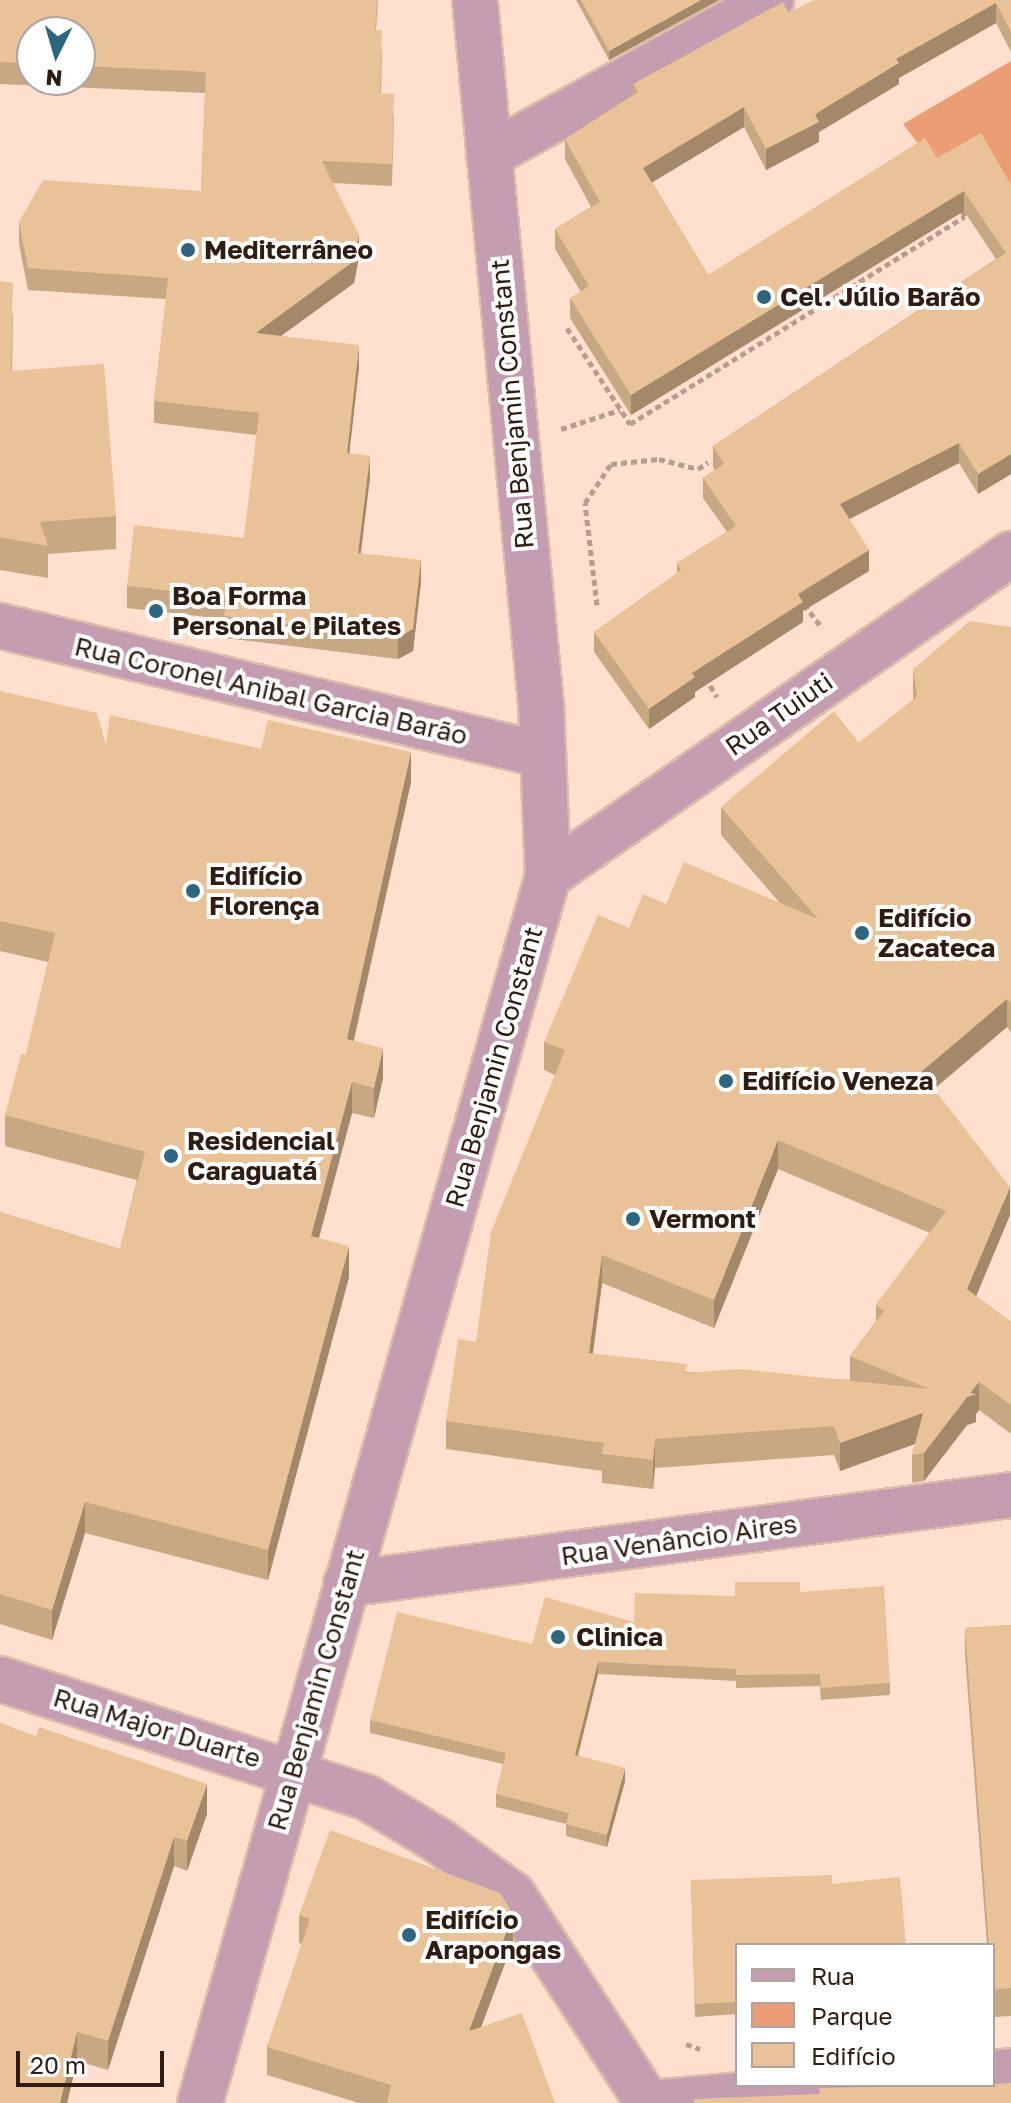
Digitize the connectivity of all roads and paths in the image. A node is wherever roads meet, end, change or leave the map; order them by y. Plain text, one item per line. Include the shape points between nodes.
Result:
1 (475, 0) edge
2 (771, 0) edge
3 (489, 155) junction
4 (962, 210) edge
5 (567, 328) dead end
6 (620, 410) junction
7 (567, 426) dead end
8 (708, 462) dead end
9 (1011, 554) edge
10 (798, 595) edge
11 (597, 605) dead end
12 (0, 626) edge
13 (822, 629) dead end
14 (701, 671) edge
15 (717, 697) dead end
16 (543, 755) junction
17 (548, 876) junction
18 (1011, 1495) edge
19 (346, 1584) junction
20 (0, 1679) edge
21 (293, 1771) junction
22 (831, 2087) edge
23 (200, 2103) edge
24 (649, 2103) edge

1 - 3 street, Rua Benjamin Constant
2 - 3 street
3 - 16 street, Rua Benjamin Constant
4 - 6 path via 965,216 630,424
5 - 6 path
6 - 7 path
8 - 11 path via 698,469 659,459 611,464 585,503
9 - 17 street, Rua Tuiuti
10 - 13 path
12 - 16 street, Rua Coronel Anibal Garcia Barão
14 - 15 path
16 - 17 street, Rua Benjamin Constant
17 - 19 street, Rua Benjamin Constant
18 - 19 street, Rua Venâncio Aires
19 - 21 street, Rua Benjamin Constant
20 - 21 street, Rua Major Duarte
21 - 23 street, Rua Benjamin Constant
21 - 24 street, Rua Major Duarte via 366,1797 513,1895
22 - 24 street

